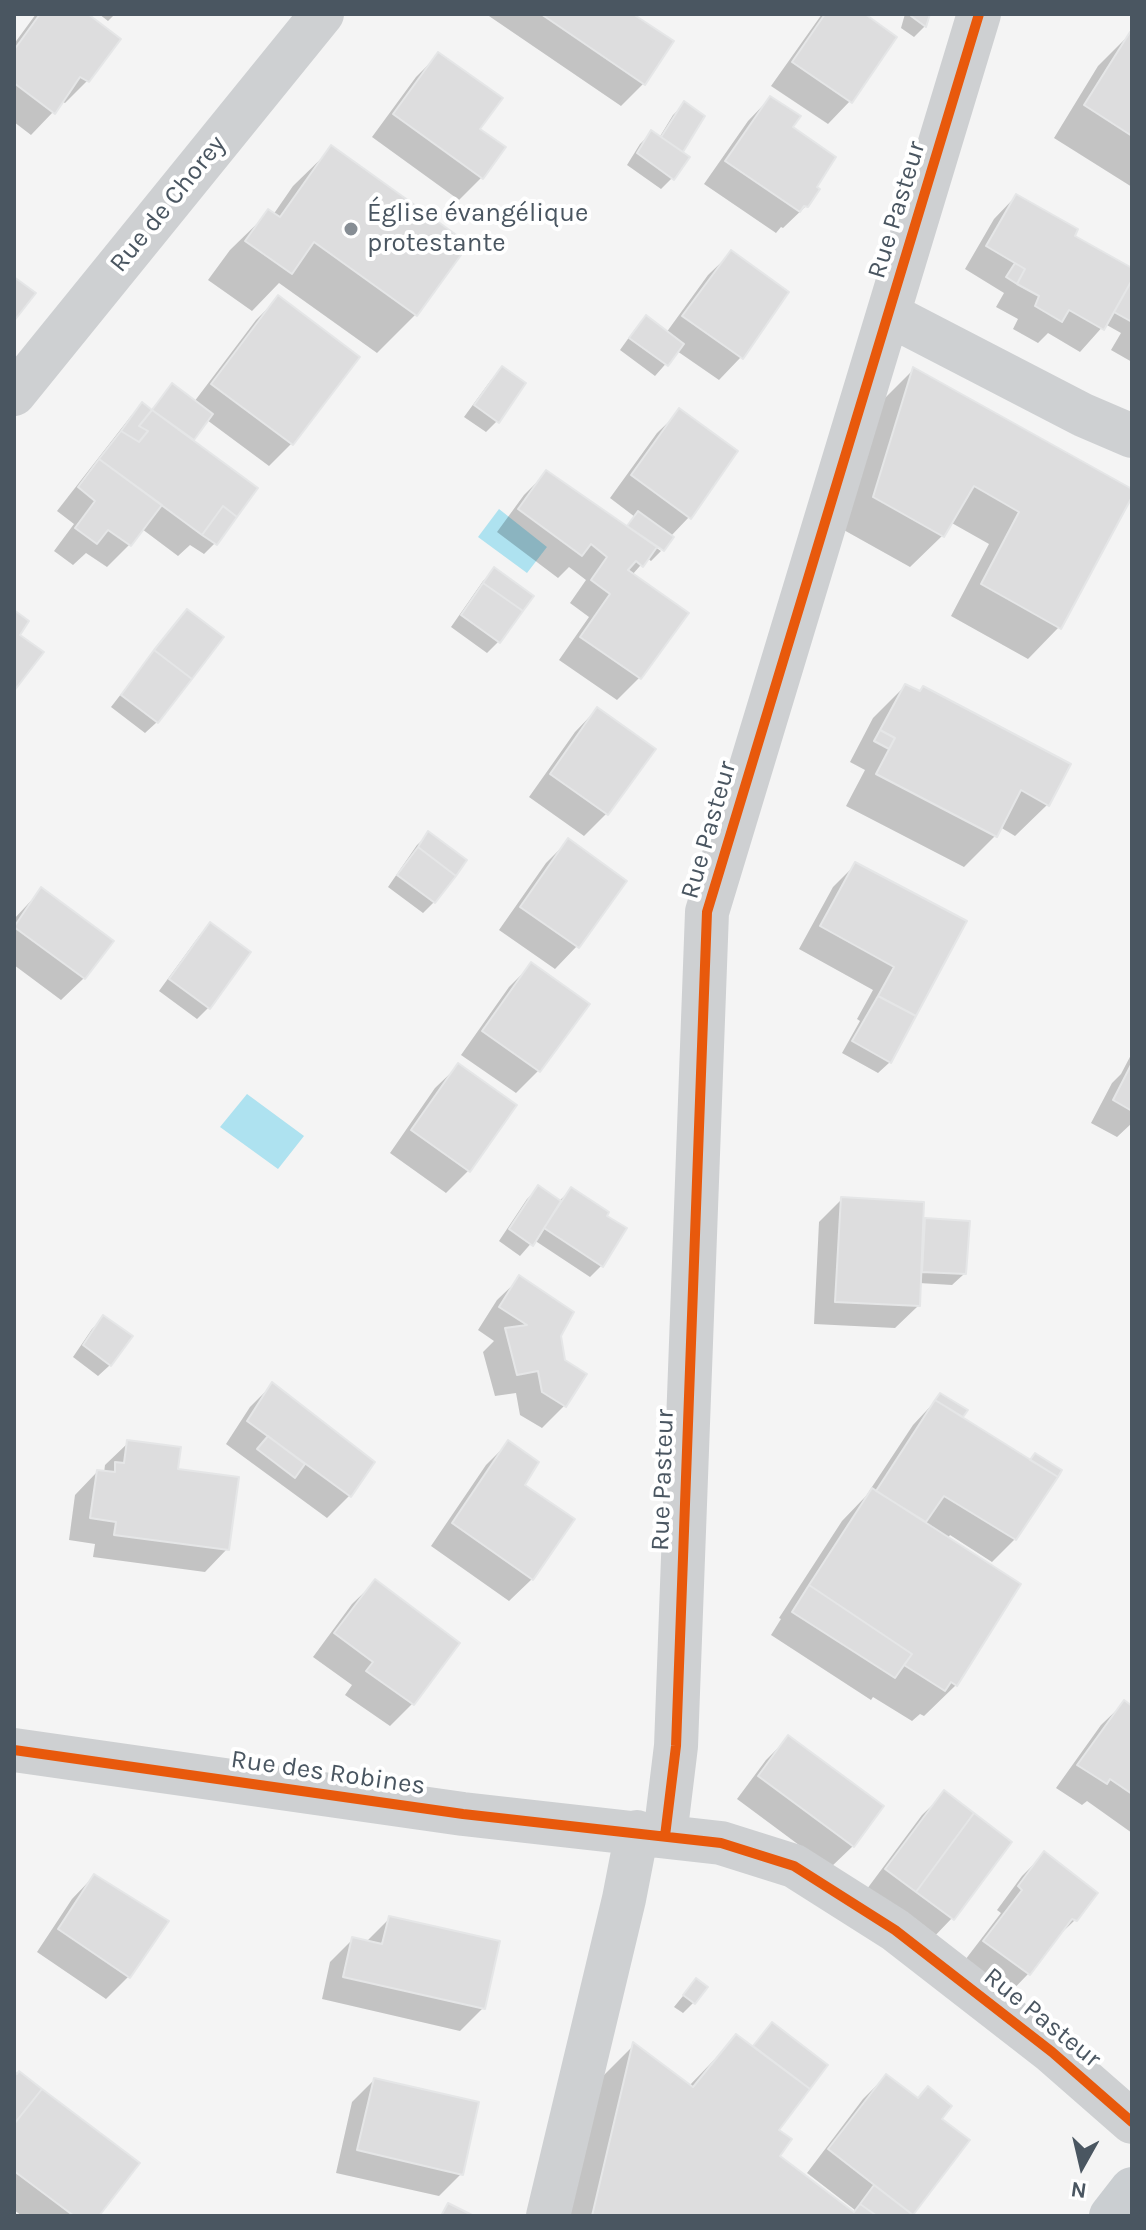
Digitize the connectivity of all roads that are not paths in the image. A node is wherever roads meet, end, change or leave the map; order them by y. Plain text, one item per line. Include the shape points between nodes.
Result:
1 (322, 14) edge
2 (979, 14) edge
3 (888, 314) junction
4 (14, 394) edge
5 (1132, 436) edge
6 (14, 1750) edge
7 (651, 1834) junction
8 (1132, 2122) edge
9 (1132, 2189) edge
10 (548, 2216) edge
11 (1111, 2216) edge

1 - 4 street, Rue de Chorey
2 - 3 street, Rue Pasteur
3 - 5 street, Rue Pasteur
3 - 7 street, Rue Pasteur via 707,912 676,1746
6 - 7 street, Rue des Robines via 463,1814
7 - 8 street, Rue Pasteur via 721,1843 794,1866 895,1930 1052,2052
7 - 10 street via 624,1899
9 - 11 main road

